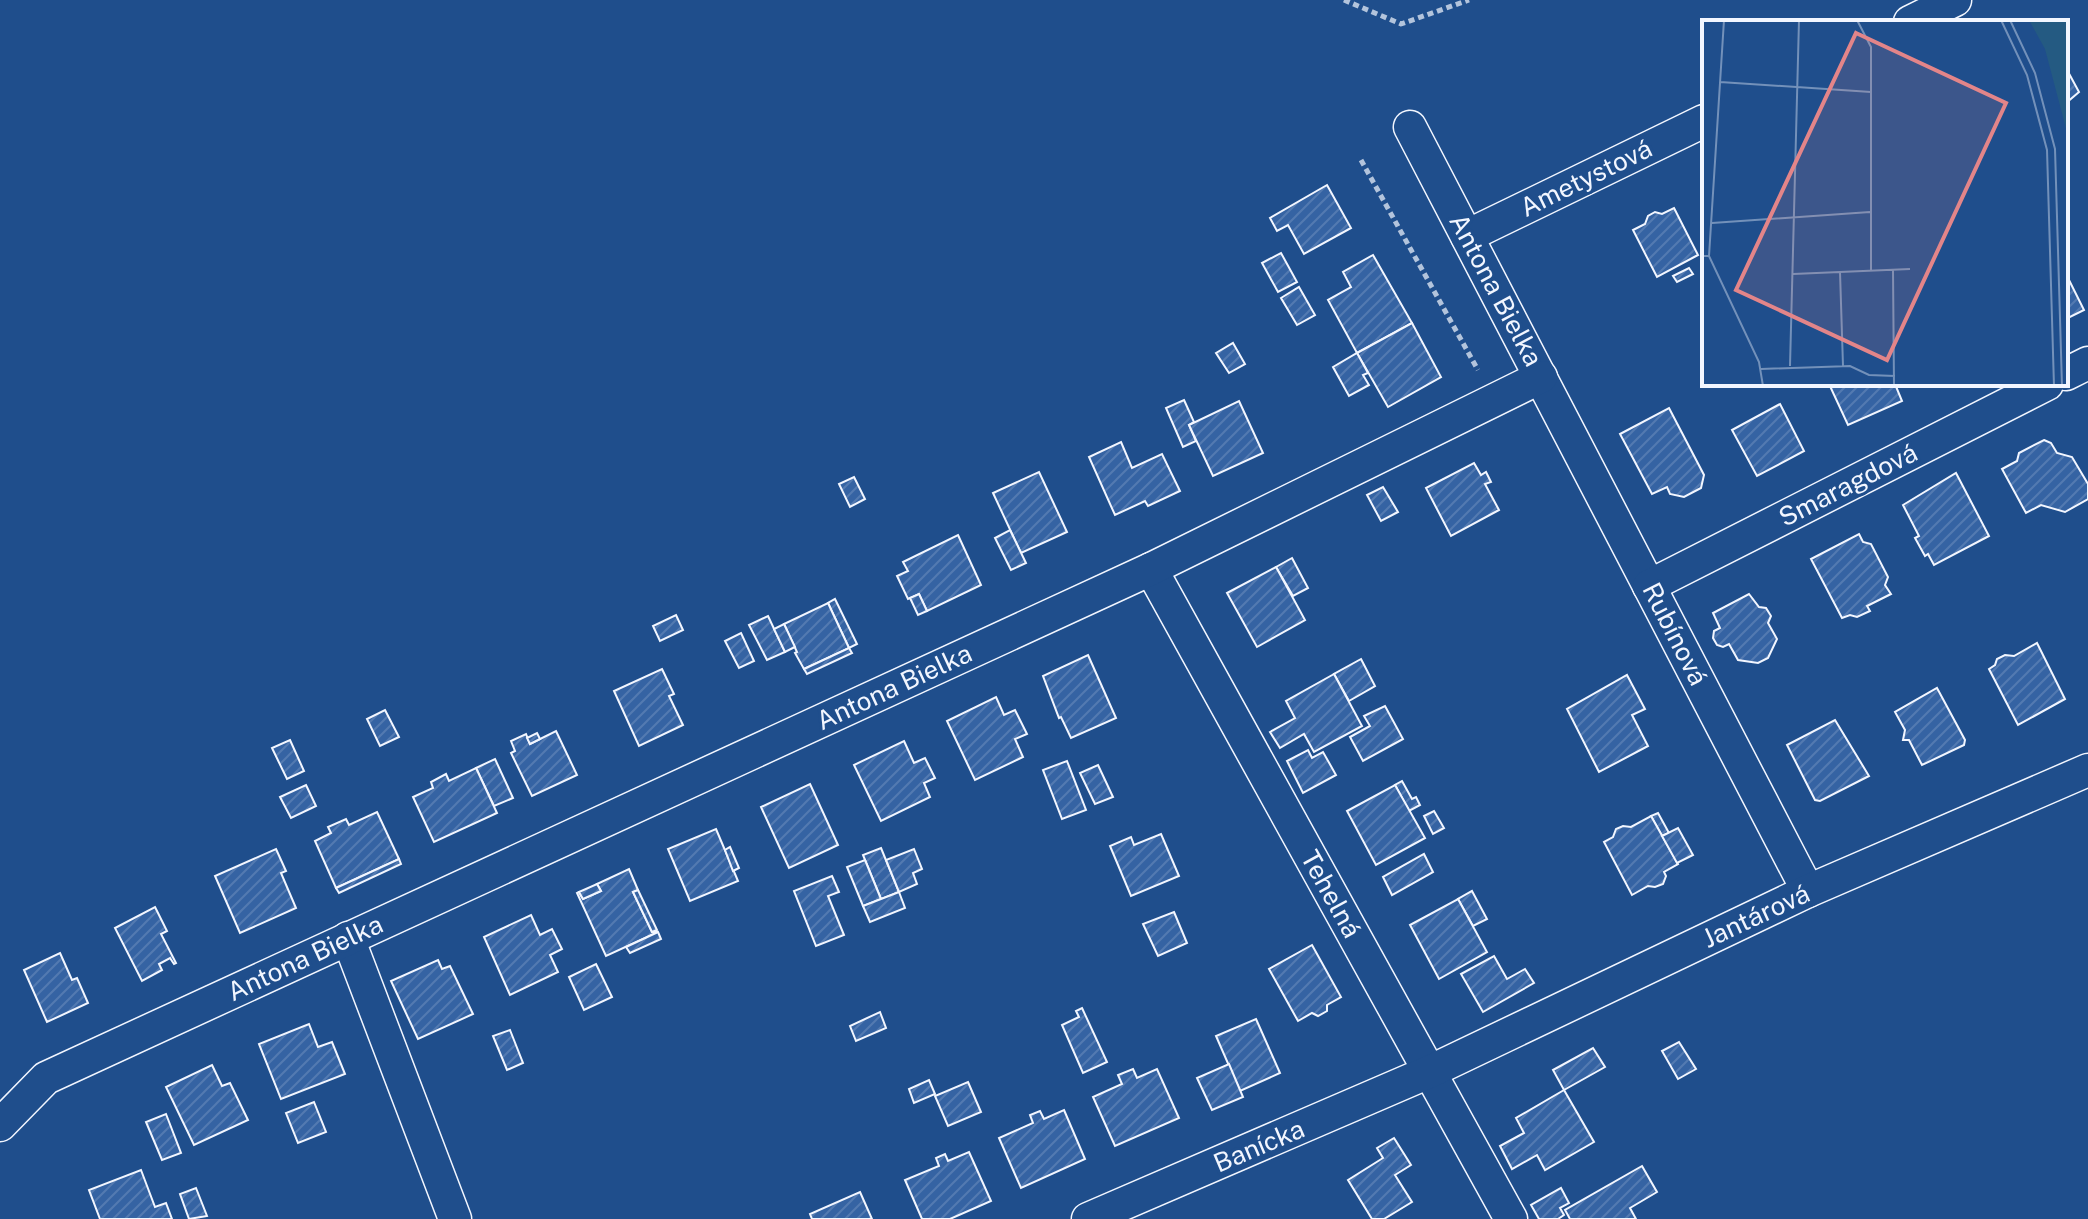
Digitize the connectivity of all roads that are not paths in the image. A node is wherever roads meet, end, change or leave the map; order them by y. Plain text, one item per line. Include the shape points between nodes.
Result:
1 (1955, 0) edge
2 (1914, 20) edge
3 (1702, 122) edge
4 (1410, 127) dead end
5 (1467, 236) junction
6 (2088, 363) edge
7 (2068, 373) edge
8 (1541, 377) junction
9 (2043, 386) edge
10 (1151, 569) junction
11 (1649, 586) junction
12 (2088, 770) edge
13 (1808, 891) junction
14 (348, 938) junction
15 (1429, 1072) junction
16 (0, 1125) edge
17 (455, 1219) edge
18 (1088, 1219) edge
19 (1511, 1219) edge

1 - 2 street
3 - 5 street, Ametystová
4 - 5 street, Antona Bielka
5 - 8 street, Antona Bielka
6 - 7 street
8 - 10 street, Antona Bielka
8 - 11 street, Rubínová
9 - 11 street, Smaragdová
10 - 14 street, Antona Bielka
10 - 15 street, Tehelná
11 - 13 street, Rubínová
12 - 13 street, Jantárová
13 - 15 street, Jantárová
14 - 16 street, Antona Bielka via 46,1078
14 - 17 street
15 - 18 street, Banícka
15 - 19 street, Tehelná

